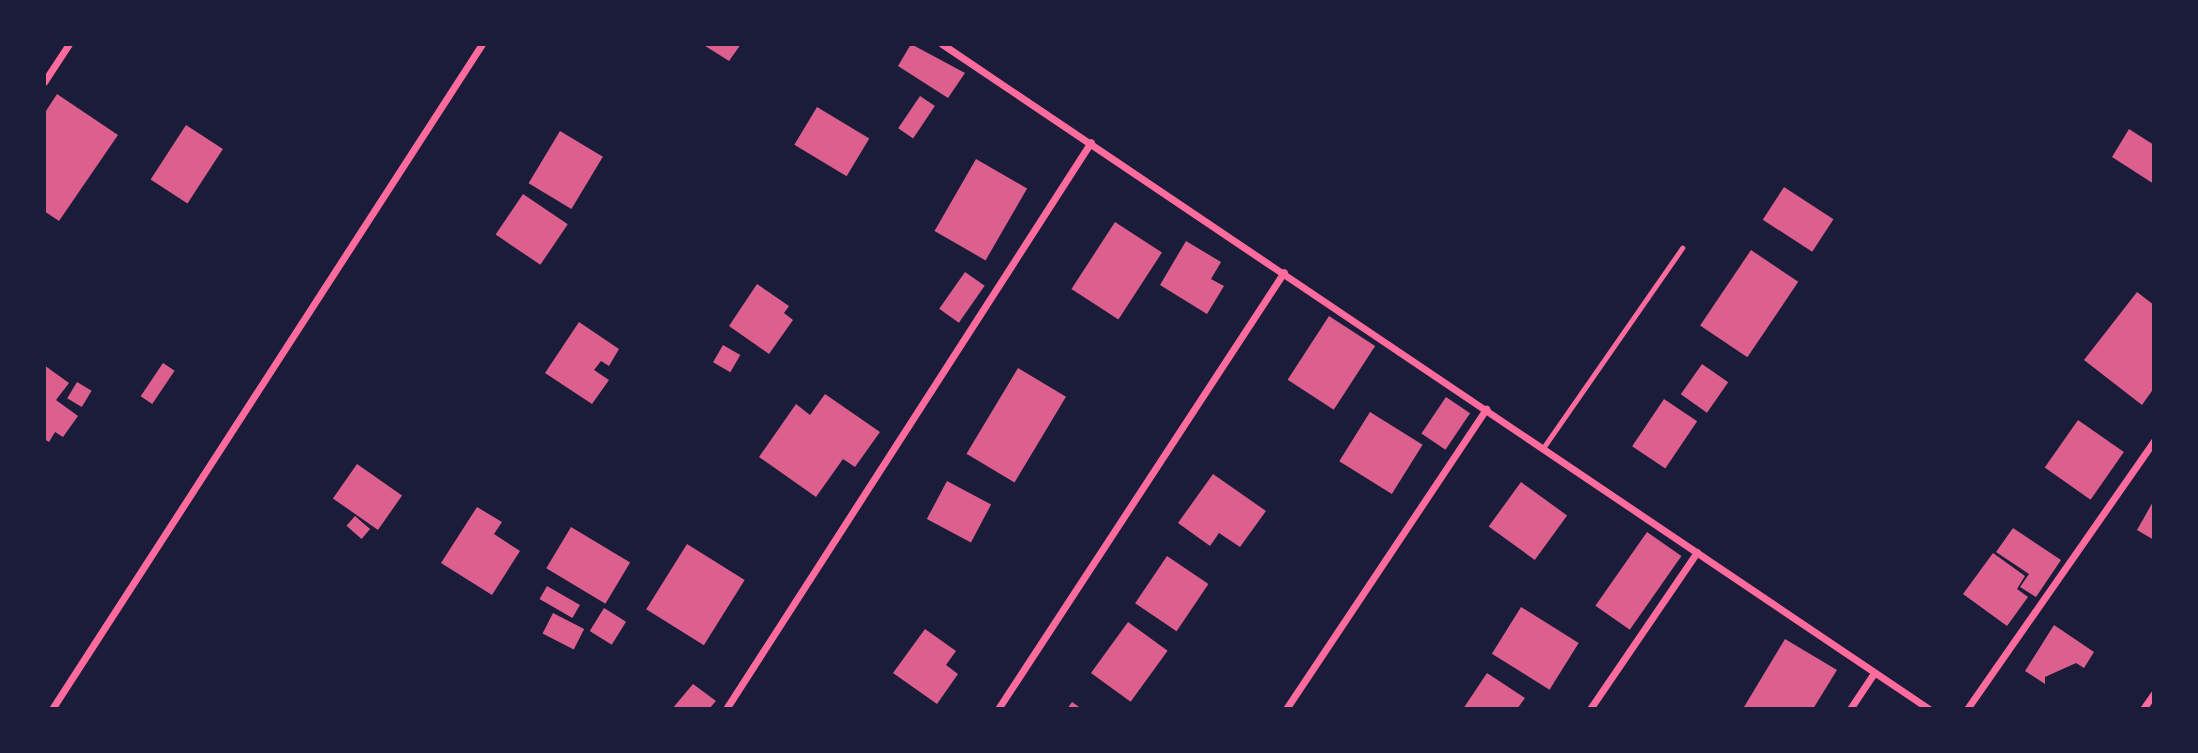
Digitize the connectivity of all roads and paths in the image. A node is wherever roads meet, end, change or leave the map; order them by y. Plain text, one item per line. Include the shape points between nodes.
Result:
1 (69, 44) edge
2 (482, 44) edge
3 (942, 44) edge
4 (44, 82) edge
5 (1091, 142) junction
6 (1682, 248) dead end
7 (1284, 272) junction
8 (1486, 410) junction
9 (2154, 441) edge
10 (1543, 448) junction
11 (1697, 552) junction
12 (1874, 673) junction
13 (2154, 693) edge
14 (51, 709) edge
15 (726, 709) edge
16 (998, 709) edge
17 (1286, 709) edge
18 (1590, 709) edge
19 (1850, 709) edge
20 (1929, 709) edge
21 (1967, 709) edge
22 (2143, 709) edge

1 - 4 street
2 - 14 street
3 - 5 street
5 - 7 street
5 - 15 street
6 - 10 lane
7 - 8 street
7 - 16 street
8 - 10 street
8 - 17 street
9 - 21 street
10 - 11 street
11 - 12 street
11 - 18 street
12 - 19 street
12 - 20 street
13 - 22 street

